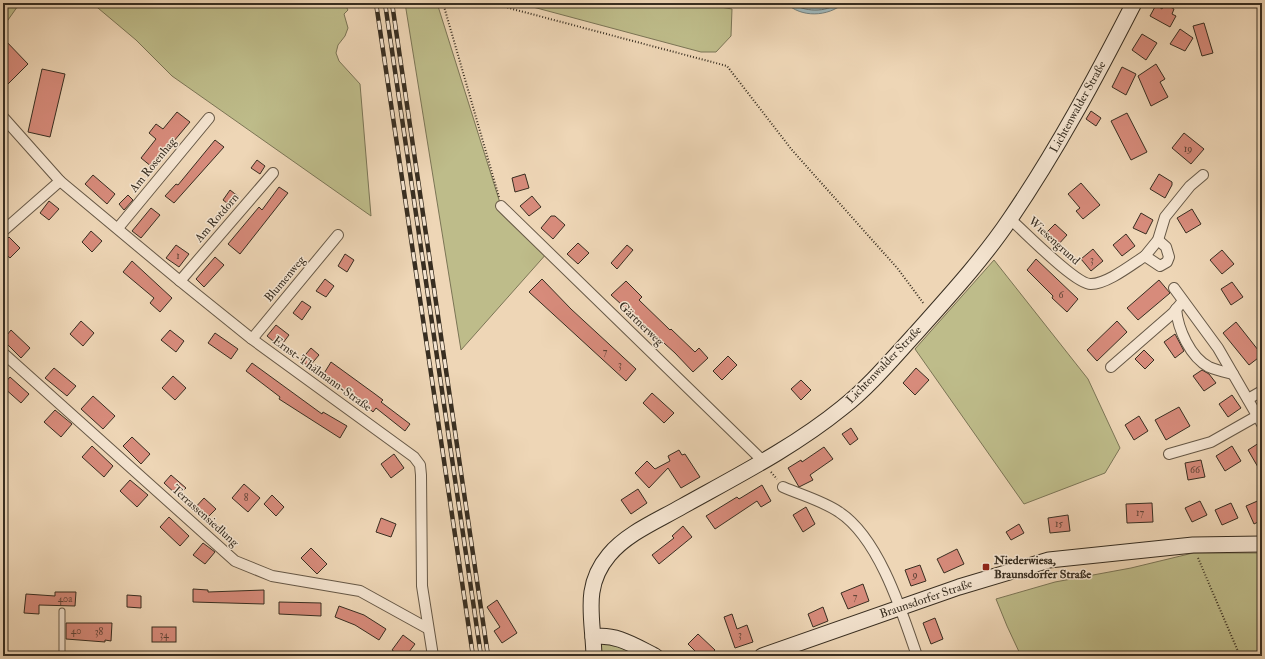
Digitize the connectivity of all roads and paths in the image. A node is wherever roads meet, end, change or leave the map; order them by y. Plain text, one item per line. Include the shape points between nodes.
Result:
1 (443, 3) edge
2 (490, 3) edge
3 (1134, 3) edge
4 (3, 117) edge
5 (209, 118) dead end
6 (273, 173) dead end
7 (1203, 175) dead end
8 (60, 181) junction
9 (501, 206) joint
10 (1010, 219) junction
11 (118, 228) junction
12 (3, 231) edge
13 (338, 235) dead end
14 (1158, 240) junction
15 (1145, 256) junction
16 (180, 281) junction
17 (1174, 288) dead end
18 (1180, 305) junction
19 (933, 314) junction
20 (252, 339) junction
21 (3, 353) edge
22 (1111, 367) dead end
23 (1233, 374) junction
24 (1262, 391) edge
25 (1248, 399) junction
26 (1260, 420) edge
27 (1169, 454) dead end
28 (763, 461) junction
29 (783, 486) joint
30 (1262, 544) edge
31 (1193, 545) junction
32 (900, 608) junction
33 (62, 611) dead end
34 (427, 628) junction
35 (593, 638) junction
36 (62, 656) edge
37 (433, 656) edge
38 (594, 656) edge
39 (655, 656) edge
40 (762, 656) edge
41 (917, 656) edge
42 (1240, 656) edge

1 - 9 path
2 - 19 path via 727,66 792,150 898,269
3 - 10 main road, Lichtenwalder Straße via 1070,125
4 - 8 street, Ernst-Thälmann-Straße
5 - 11 street, Am Rosenhag
6 - 16 street, Am Rotdorn
7 - 14 street, Wiesengrund via 1190,186 1165,217
8 - 11 street, Ernst-Thälmann-Straße
8 - 12 street
9 - 28 street, Gärtnerweg
10 - 15 street, Wiesengrund via 1074,277 1090,285 1104,281
10 - 19 main road, Lichtenwalder Straße via 990,247
11 - 16 street, Ernst-Thälmann-Straße
13 - 20 street, Blumenweg
14 - 15 street, Wiesengrund
14 - 15 street via 1166,247 1169,256 1167,262 1160,266
16 - 20 street, Ernst-Thälmann-Straße
17 - 18 street
18 - 22 street
18 - 23 street via 1218,348
18 - 23 street via 1180,326 1200,361
19 - 28 main road, Lichtenwalder Straße via 872,382 843,408
20 - 34 street, Ernst-Thälmann-Straße via 414,457 420,465 422,586
21 - 34 street, Terrassensiedlung via 235,561 272,576 360,591
23 - 25 street
24 - 25 street
25 - 26 street
26 - 27 street via 1211,442
28 - 29 path
28 - 35 main road, Lichtenwalder Straße via 642,529 611,552 592,584 590,610
29 - 32 street via 839,512 857,529 870,545
30 - 31 main road, Braunsdorfer Straße
31 - 32 main road, Braunsdorfer Straße via 1049,560
31 - 42 path
32 - 40 main road, Braunsdorfer Straße
32 - 41 street
33 - 36 lane
34 - 37 street, Ernst-Thälmann-Straße
35 - 38 main road, Lichtenwalder Straße
35 - 39 main road via 603,636 621,639

